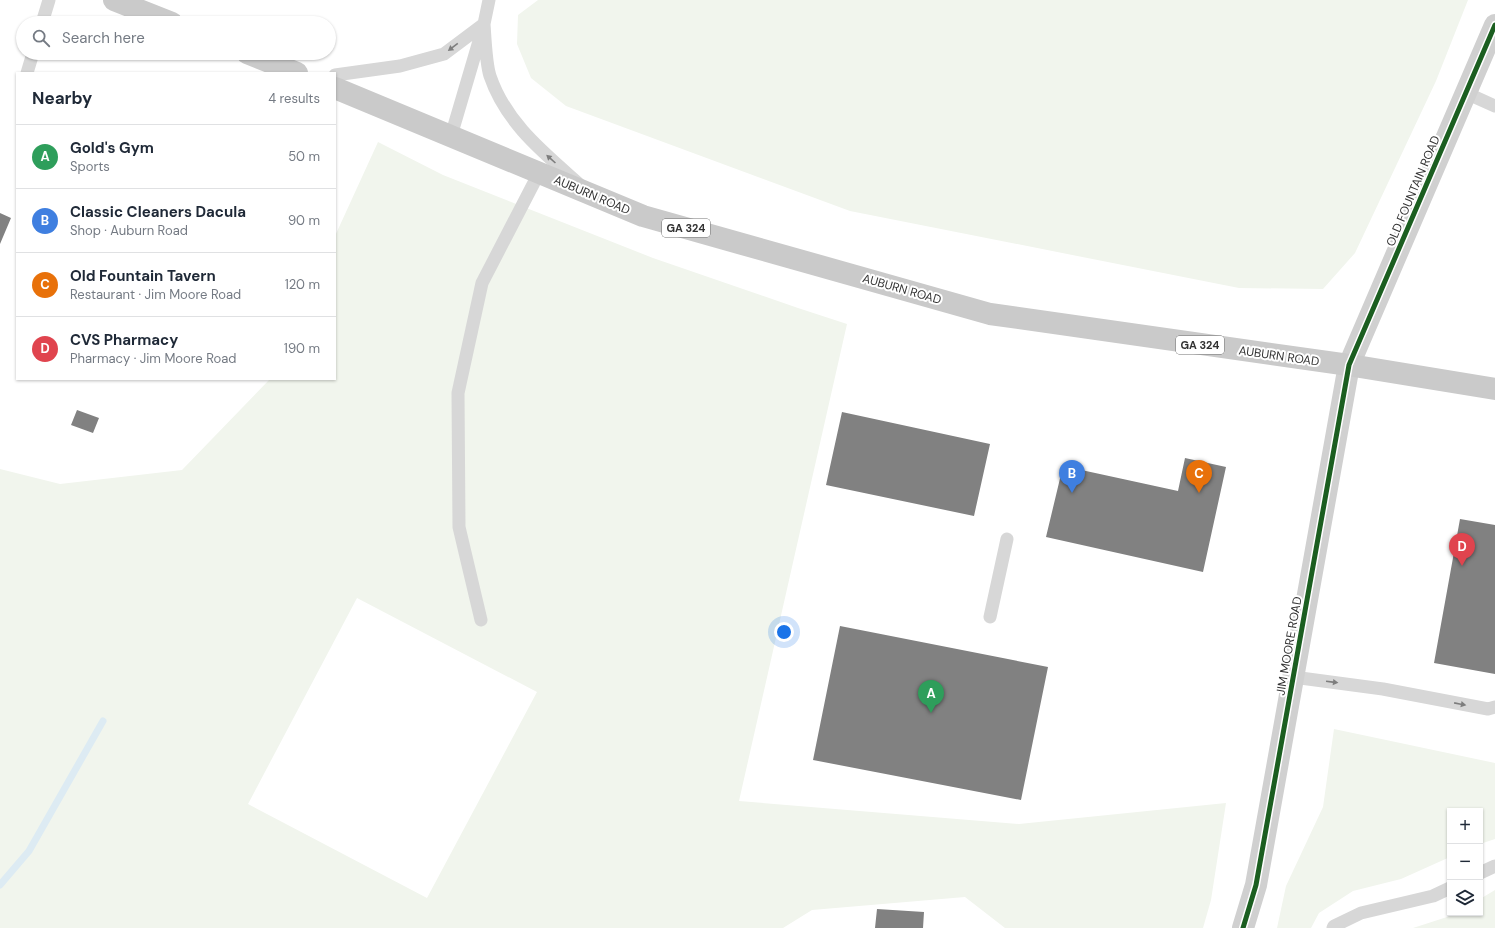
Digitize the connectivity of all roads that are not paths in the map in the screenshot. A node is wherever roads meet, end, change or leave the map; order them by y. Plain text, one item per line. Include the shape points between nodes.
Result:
1 (49, 0) edge
2 (114, 0) edge
3 (489, 0) edge
4 (44, 16) edge
5 (154, 16) edge
6 (484, 24) junction
7 (1495, 25) edge
8 (31, 60) edge
9 (264, 60) edge
10 (27, 72) edge
11 (294, 72) edge
12 (336, 75) edge
13 (336, 88) edge
14 (1466, 93) junction
15 (1495, 106) edge
16 (451, 136) junction
17 (539, 173) junction
18 (591, 194) junction
19 (1349, 366) junction
20 (1495, 389) edge
21 (1007, 539) dead end
22 (990, 617) dead end
23 (481, 620) dead end
24 (1293, 678) junction
25 (1495, 706) edge
26 (1495, 866) edge
27 (1483, 872) edge
28 (1447, 889) edge
29 (1243, 928) edge
30 (1333, 928) edge

1 - 4 lane
2 - 5 main road
3 - 6 lane
6 -> 12 lane via 444,54 400,66
6 - 16 lane
18 -> 6 lane via 532,142 503,106 489,74
7 - 14 street, OLD FOUNTAIN ROAD
8 - 10 lane
9 - 11 main road
13 - 16 main road, AUBURN ROAD / GA 324
14 - 15 lane
14 - 19 street, OLD FOUNTAIN ROAD
16 - 17 main road, AUBURN ROAD / GA 324
17 - 18 main road, AUBURN ROAD / GA 324
17 - 23 lane via 482,283 458,393 459,526
18 - 19 main road, AUBURN ROAD / GA 324 via 643,216 990,314
19 - 20 main road, AUBURN ROAD / GA 324
19 - 24 street, JIM MOORE ROAD
21 - 22 lane
24 -> 25 lane via 1383,689 1488,709
24 - 29 street, JIM MOORE ROAD via 1256,884
26 - 27 lane
28 - 30 lane via 1433,896 1361,913

